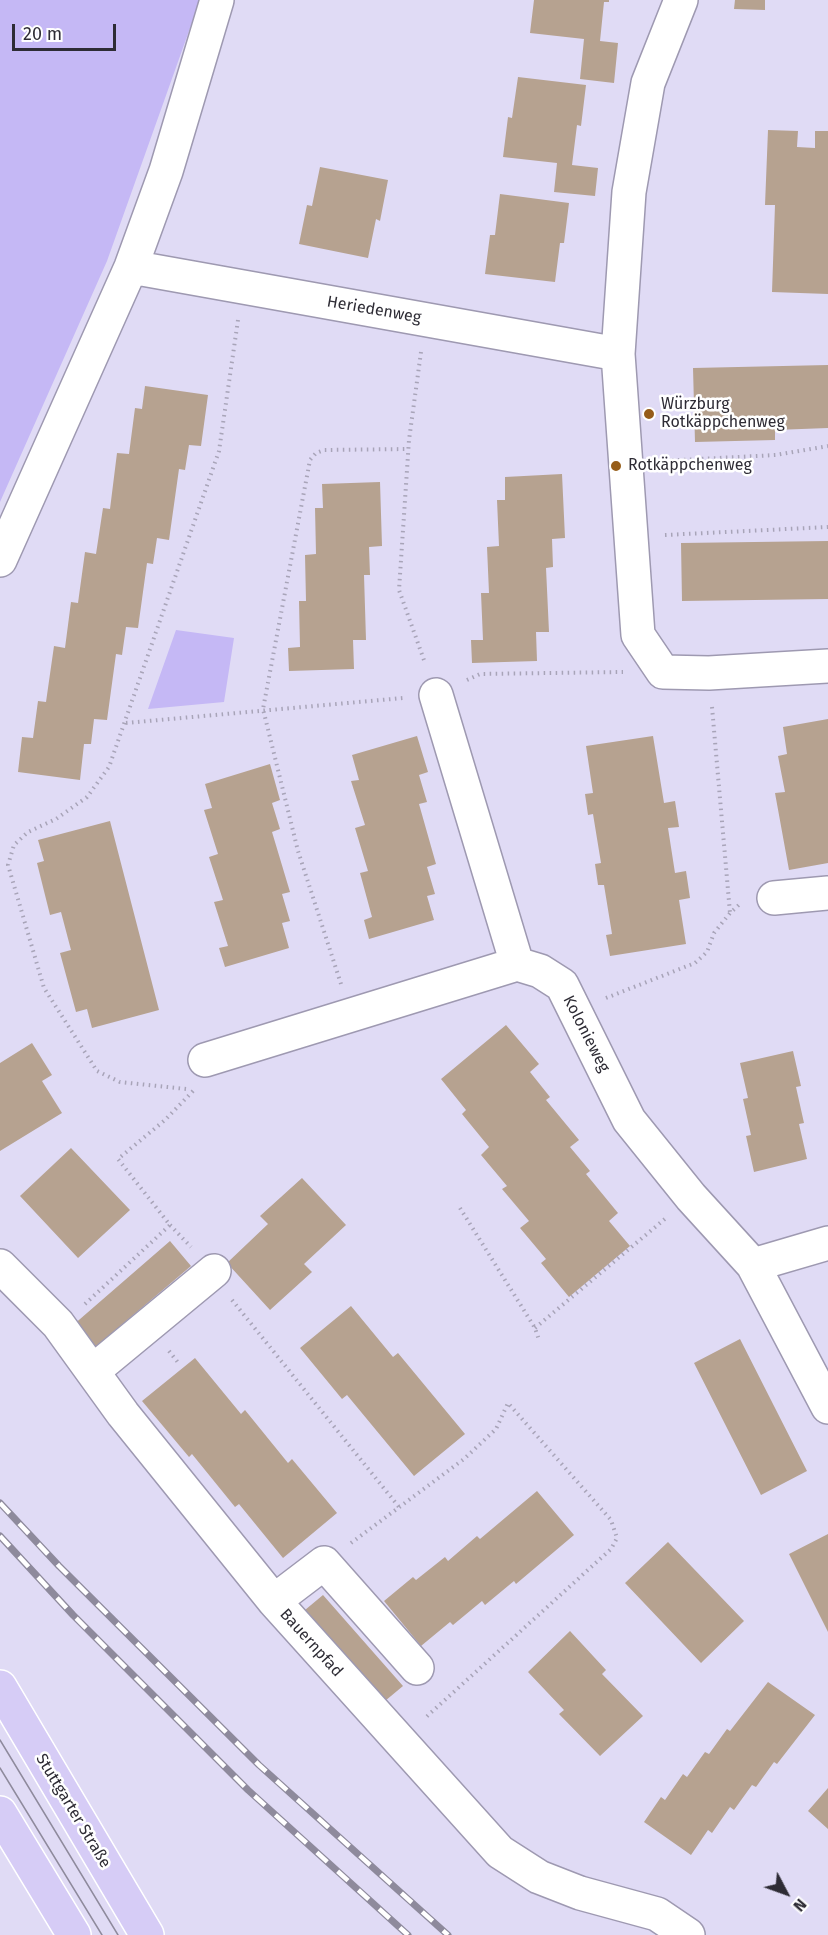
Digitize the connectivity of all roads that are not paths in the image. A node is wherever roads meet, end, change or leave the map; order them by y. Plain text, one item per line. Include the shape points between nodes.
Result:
1 (217, 0) edge
2 (681, 0) edge
3 (131, 267) junction
4 (618, 354) junction
5 (0, 560) edge
6 (828, 666) edge
7 (436, 695) road end
8 (828, 892) edge
9 (774, 898) road end
10 (517, 964) junction
11 (199, 1075) road end
12 (828, 1243) edge
13 (753, 1265) junction
14 (0, 1266) edge
15 (214, 1271) road end
16 (93, 1371) junction
17 (828, 1407) edge
18 (274, 1601) junction
19 (417, 1668) dead end
20 (0, 1687) edge
21 (0, 1813) edge
22 (74, 1935) edge
23 (147, 1935) edge
24 (688, 1935) edge

1 - 3 street via 166,171
2 - 4 street via 648,83 629,192
3 - 4 street, Heriedenweg
3 - 5 street
4 - 6 street via 638,635 663,672
7 - 10 street
8 - 9 street
10 - 11 street via 351,1015
10 - 13 street, Kolonieweg via 540,971 562,985 629,1120
12 - 13 street
13 - 17 street, Kolonieweg
14 - 16 street, Bauernpfad via 58,1324
15 - 16 street
16 - 18 street, Bauernpfad via 123,1414
18 - 19 street via 324,1563
18 - 24 street, Bauernpfad via 500,1851 539,1877 580,1893 657,1914
20 - 23 main road, Stuttgarter Straße
21 - 22 main road

